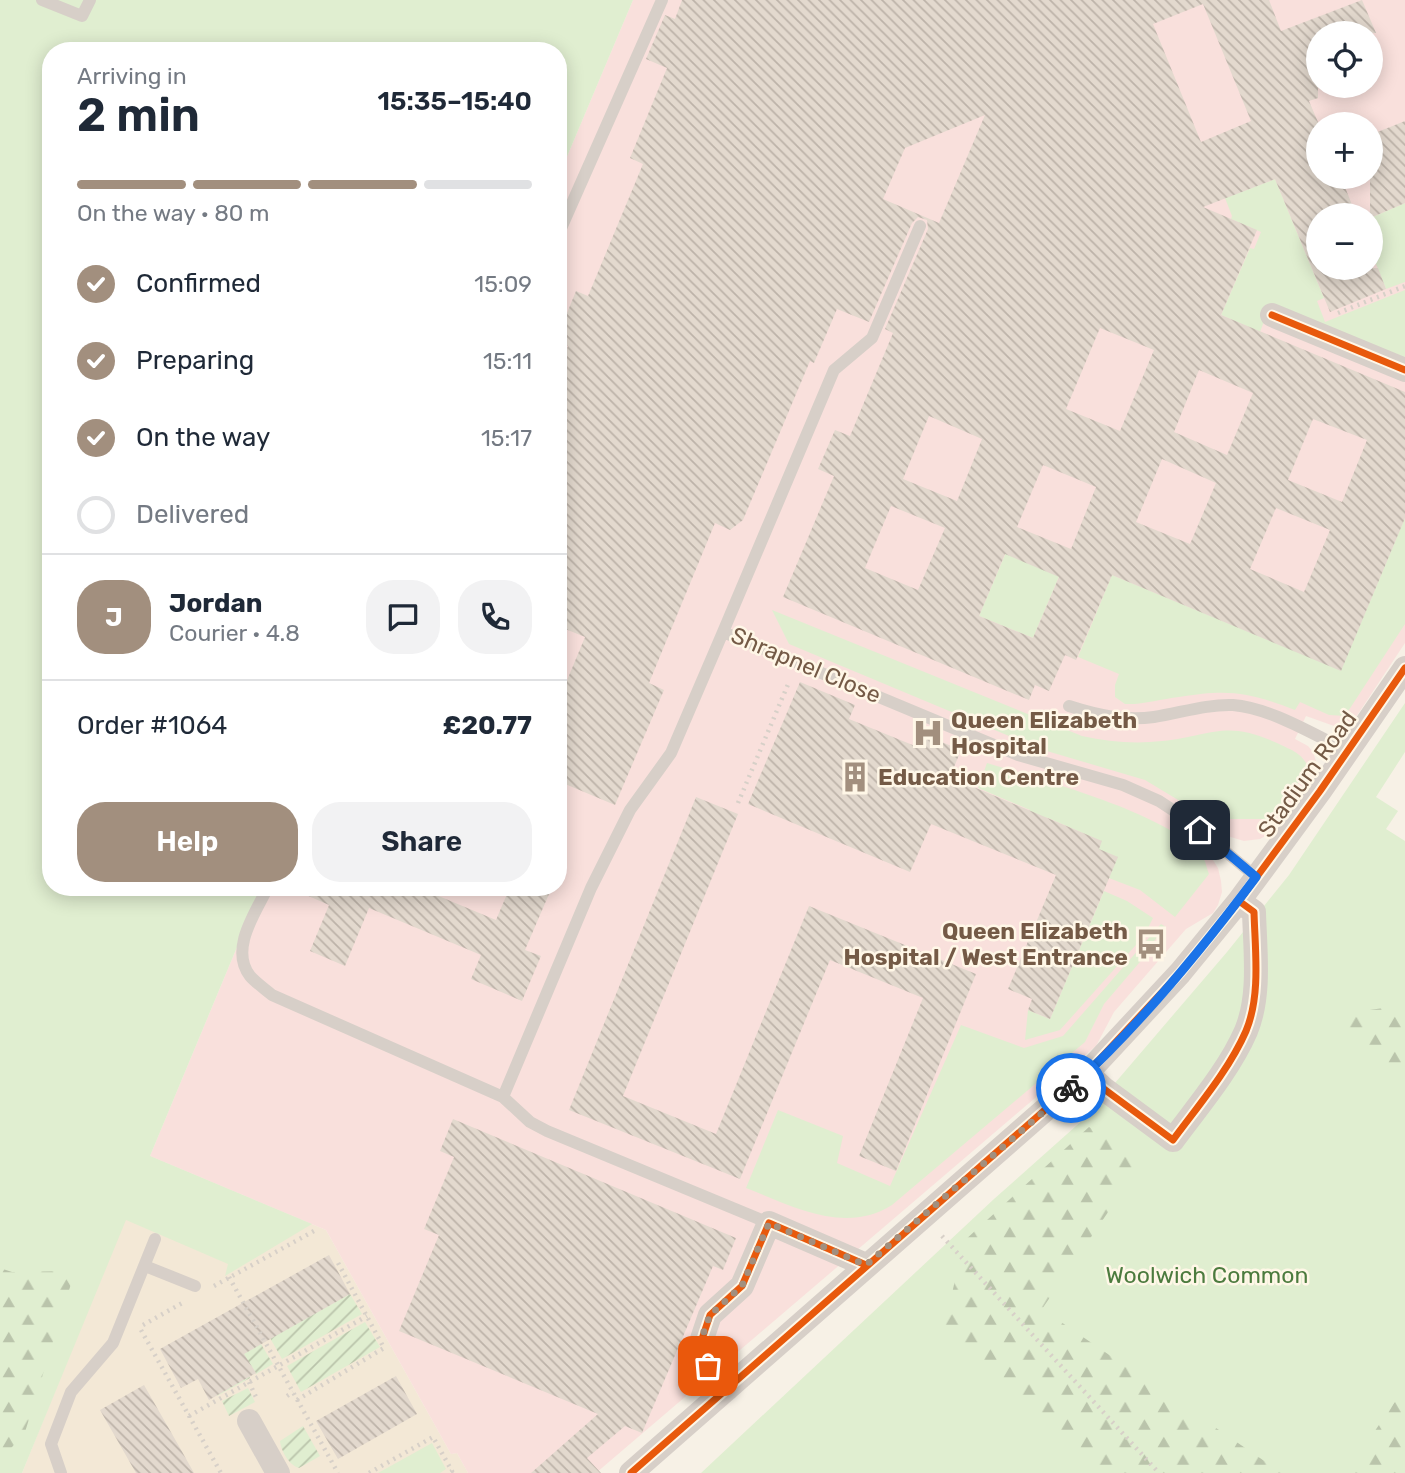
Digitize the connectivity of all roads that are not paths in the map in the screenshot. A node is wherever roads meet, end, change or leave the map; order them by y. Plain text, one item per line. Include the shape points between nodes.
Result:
1 (42, 0) edge
2 (90, 0) edge
3 (662, 0) edge
4 (567, 215) edge
5 (920, 226) dead end
6 (1272, 315) dead end
7 (1405, 370) edge
8 (723, 632) junction
9 (1405, 668) edge
10 (1069, 706) dead end
11 (1348, 751) junction
12 (1256, 877) junction
13 (264, 896) edge
14 (1239, 901) junction
15 (1087, 1073) junction
16 (503, 1097) junction
17 (769, 1223) junction
18 (156, 1240) dead end
19 (866, 1265) junction
20 (145, 1266) junction
21 (199, 1291) road end
22 (727, 1389) junction
23 (253, 1410) road end
24 (61, 1473) edge
25 (278, 1473) edge
26 (631, 1473) edge

1 - 2 lane via 82,16
3 - 4 lane
5 - 8 lane, Shrapnel Close via 872,338 834,370
6 - 7 street
8 - 12 lane, Shrapnel Close via 1018,755 1159,801
8 - 16 lane via 671,753 630,810 591,888
9 - 11 street, Stadium Road
10 - 11 lane via 1126,719 1237,706 1255,709
11 - 12 street, Stadium Road
12 - 14 street, Stadium Road
13 - 16 lane via 245,934 242,957 250,975 272,995
14 - 15 street, Stadium Road
14 - 15 street via 1254,912 1255,990 1246,1030 1173,1140
15 - 19 street, Stadium Road
16 - 17 lane via 547,1131
17 - 19 street
17 - 22 street via 742,1286 710,1315 699,1345 701,1357
18 - 20 lane
19 - 22 street, Stadium Road
20 - 21 lane
20 - 24 lane via 113,1343 71,1392 51,1444
22 - 26 street, Stadium Road
23 - 25 street

